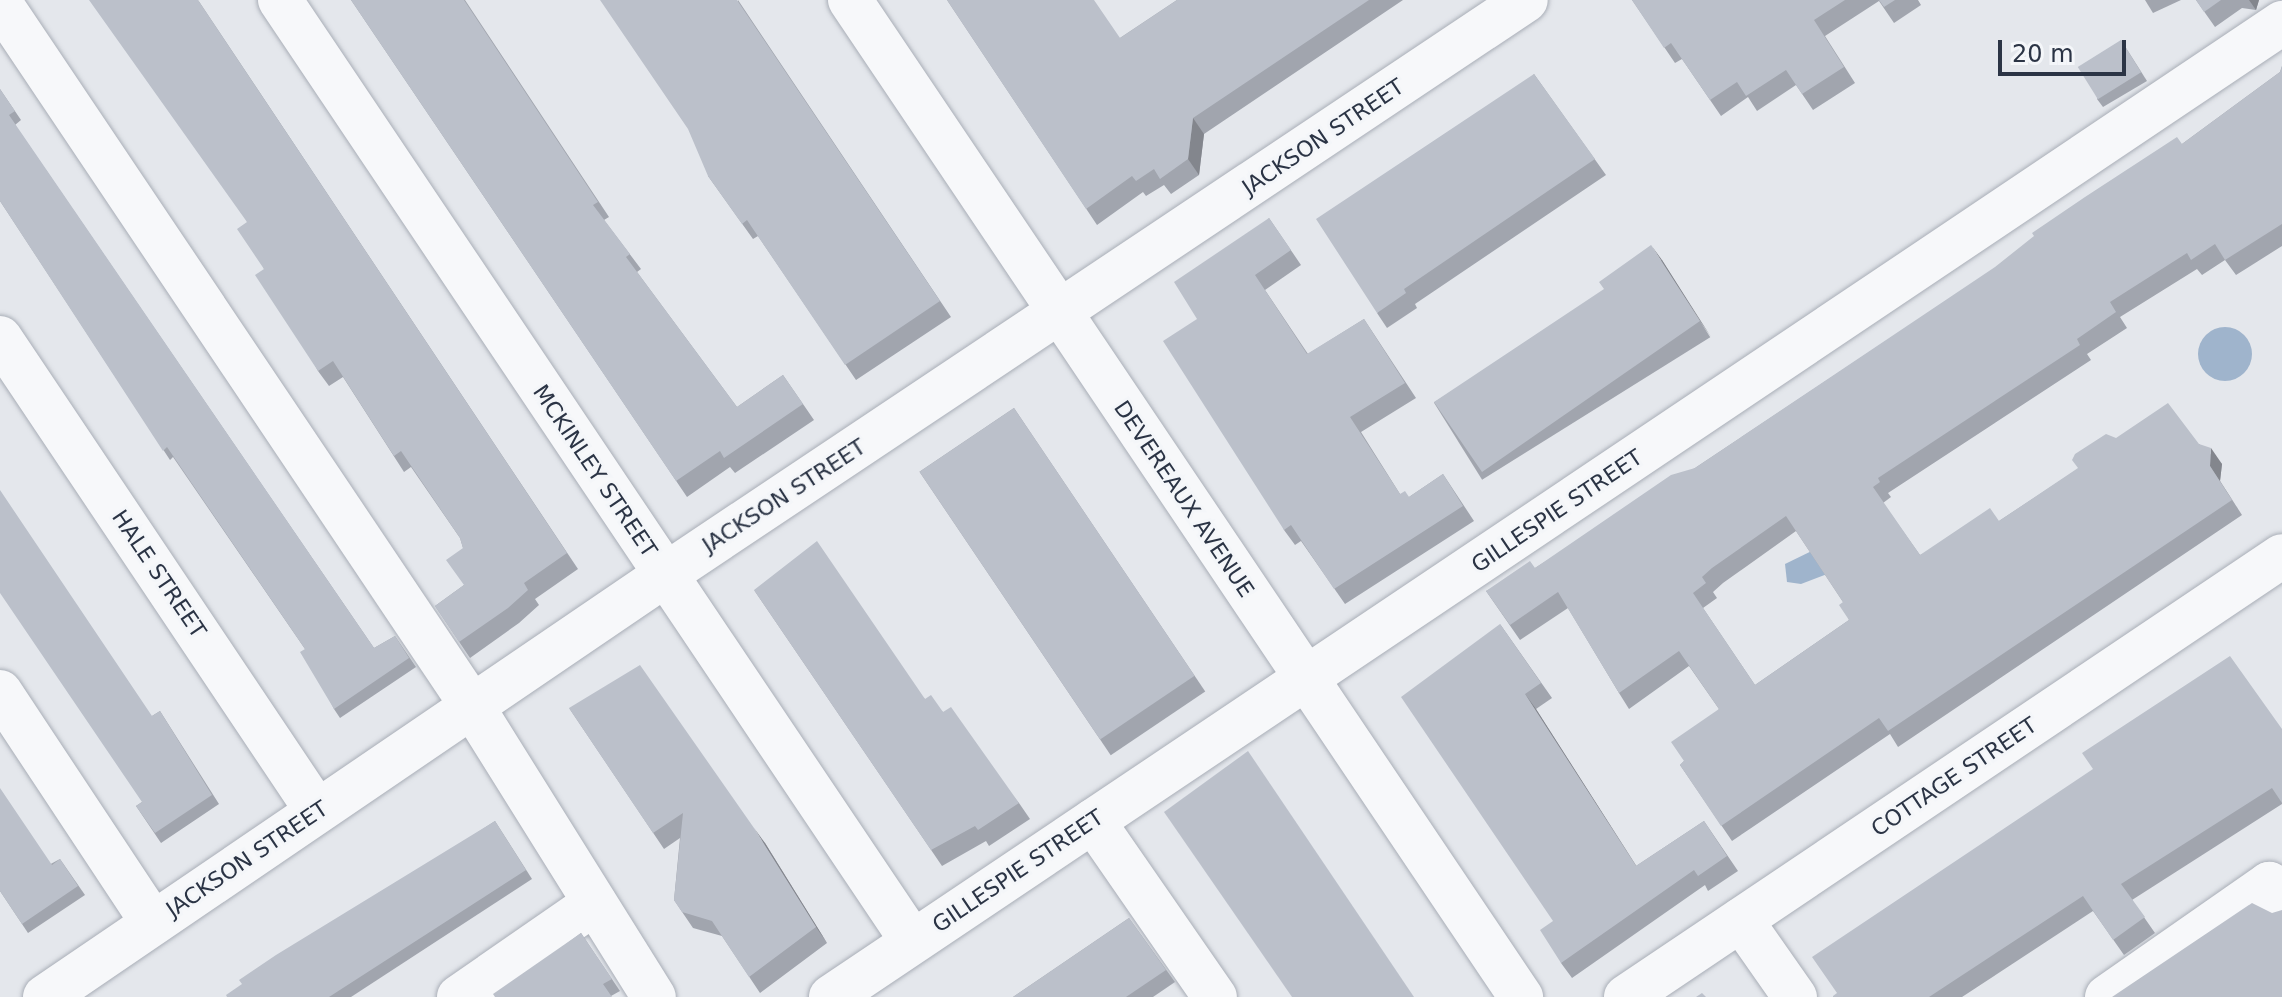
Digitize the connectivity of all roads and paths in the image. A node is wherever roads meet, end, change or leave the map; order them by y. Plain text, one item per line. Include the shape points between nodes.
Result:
1 (280, 0) edge
2 (850, 0) edge
3 (1526, 0) edge
4 (0, 3) edge
5 (2282, 23) edge
6 (1059, 315) junction
7 (0, 338) edge
8 (2282, 556) edge
9 (665, 575) junction
10 (1307, 679) junction
11 (0, 692) edge
12 (472, 706) junction
13 (317, 811) junction
14 (1093, 821) junction
15 (595, 903) junction
16 (2282, 903) edge
17 (1741, 920) junction
18 (153, 923) junction
19 (912, 941) junction
20 (45, 997) edge
21 (459, 997) edge
22 (654, 997) edge
23 (831, 997) edge
24 (1215, 997) edge
25 (1521, 997) edge
26 (1626, 997) edge
27 (1795, 997) edge
28 (2107, 997) edge

1 - 9 street, MCKINLEY STREET
2 - 6 street, DEVEREAUX AVENUE
3 - 6 street, JACKSON STREET
4 - 12 street
5 - 10 street, GILLESPIE STREET
6 - 9 street, JACKSON STREET
6 - 10 street, DEVEREAUX AVENUE
7 - 13 street, HALE STREET
8 - 17 street, COTTAGE STREET
9 - 12 street, JACKSON STREET
9 - 19 street, MCKINLEY STREET
10 - 14 street, GILLESPIE STREET
10 - 25 street, DEVEREAUX AVENUE
11 - 18 street
12 - 13 street, JACKSON STREET
12 - 15 street
13 - 18 street, JACKSON STREET
14 - 19 street, GILLESPIE STREET
14 - 24 street
15 - 21 street
15 - 22 street
16 - 28 street via 2269,884
17 - 26 street, COTTAGE STREET
17 - 27 street
18 - 20 street, JACKSON STREET
19 - 23 street, GILLESPIE STREET

